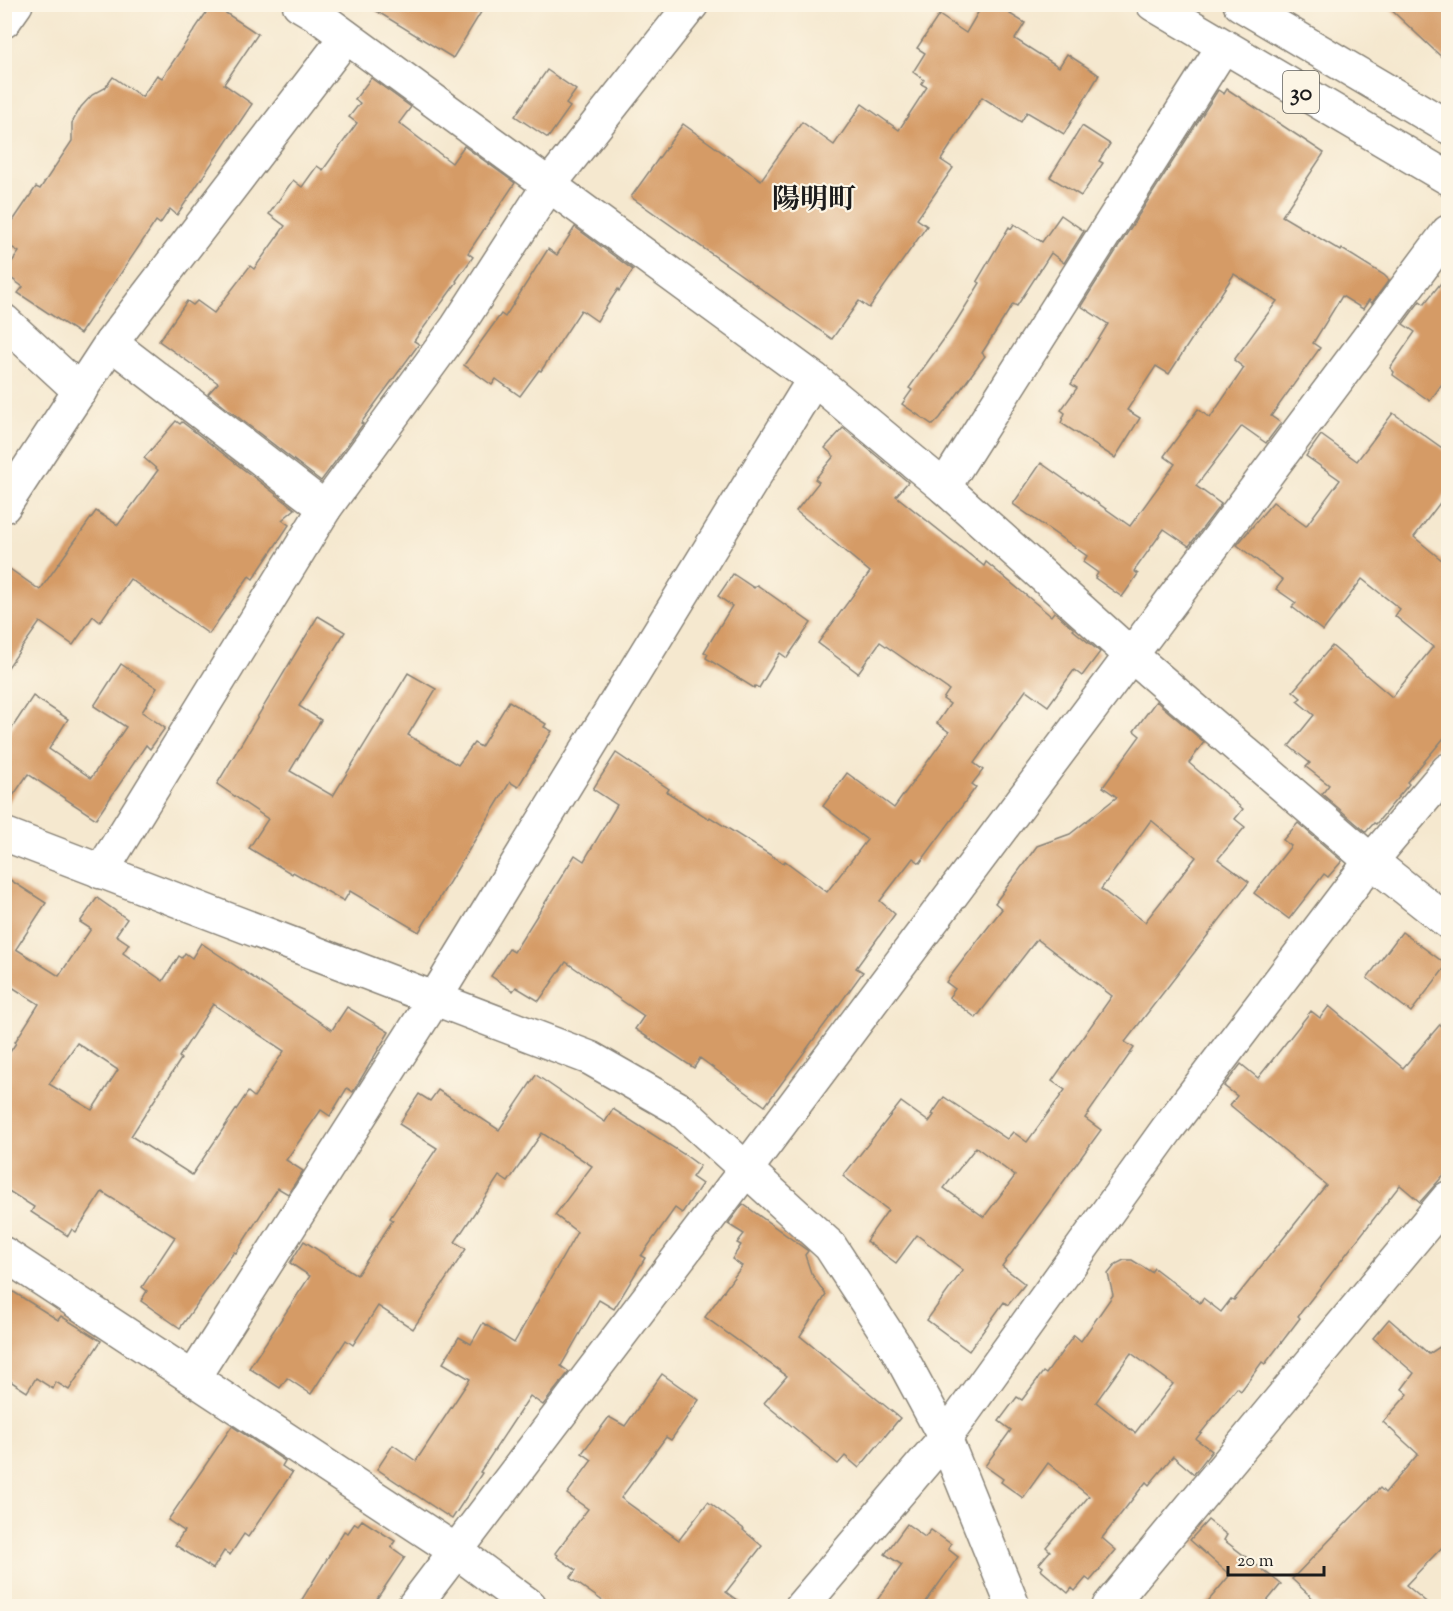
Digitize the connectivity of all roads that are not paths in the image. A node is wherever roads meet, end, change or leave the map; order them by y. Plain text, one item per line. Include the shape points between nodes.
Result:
1 (16, 4) edge
2 (692, 4) edge
3 (1154, 4) edge
4 (1240, 4) edge
5 (311, 7) edge
6 (4, 21) edge
7 (346, 37) junction
8 (1223, 47) junction
9 (1449, 127) edge
10 (1449, 178) edge
11 (549, 185) junction
12 (1449, 232) edge
13 (4, 321) edge
14 (111, 343) junction
15 (814, 379) junction
16 (80, 391) junction
17 (944, 487) junction
18 (4, 506) edge
19 (325, 508) junction
20 (1131, 655) junction
21 (1449, 770) edge
22 (4, 834) edge
23 (1371, 861) junction
24 (101, 872) junction
25 (1449, 922) edge
26 (435, 998) junction
27 (747, 1168) junction
28 (1449, 1198) edge
29 (4, 1254) edge
30 (193, 1378) junction
31 (945, 1438) junction
32 (456, 1551) junction
33 (414, 1606) edge
34 (530, 1606) edge
35 (802, 1606) edge
36 (1013, 1606) edge
37 (1109, 1606) edge

1 - 6 street
2 - 11 street
3 - 8 street, 30
4 - 9 street, 30
5 - 7 street
7 - 11 street
7 - 14 street
8 - 10 street, 30
8 - 17 street
11 - 15 street
11 - 19 street via 457,327
12 - 20 street
13 - 16 street
14 - 16 street
14 - 19 street
15 - 17 street
15 - 26 street
16 - 18 street
17 - 20 street
19 - 24 street
20 - 23 street
20 - 27 street
21 - 23 street
22 - 24 street
23 - 25 street
23 - 31 street via 1168,1128
24 - 26 street
26 - 27 street via 590,1058 681,1110
26 - 30 street
27 - 31 street via 830,1246 897,1349
27 - 32 street
28 - 37 street
29 - 30 street
30 - 32 street
31 - 35 street
31 - 36 street
32 - 33 street
32 - 34 street

